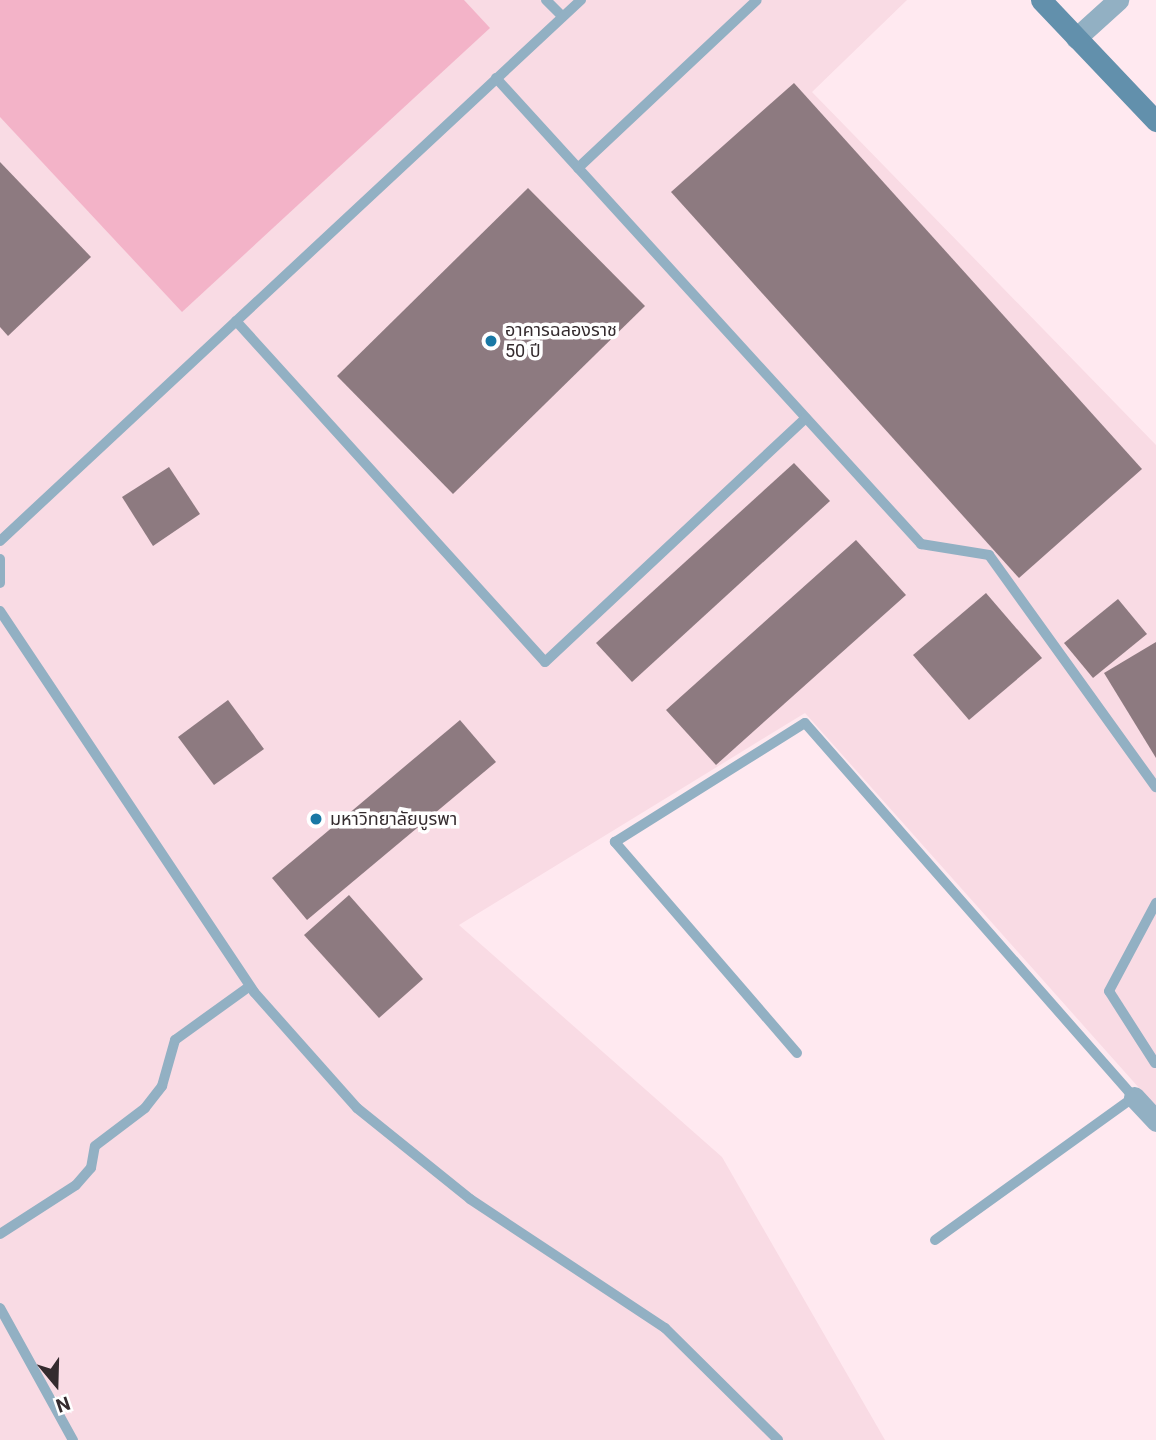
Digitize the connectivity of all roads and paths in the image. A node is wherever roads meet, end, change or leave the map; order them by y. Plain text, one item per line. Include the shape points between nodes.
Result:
1 (546, 0) edge
2 (580, 0) edge
3 (757, 0) edge
4 (1041, 0) edge
5 (1118, 0) edge
6 (562, 16) junction
7 (1076, 38) junction
8 (496, 78) junction
9 (1156, 121) edge
10 (578, 168) junction
11 (236, 321) junction
12 (806, 418) junction
13 (0, 541) edge
14 (0, 559) edge
15 (0, 583) edge
16 (0, 611) edge
17 (1156, 788) edge
18 (1156, 903) edge
19 (250, 986) junction
20 (797, 1053) dead end
21 (1155, 1063) edge
22 (1134, 1097) junction
23 (1156, 1121) edge
24 (0, 1234) edge
25 (934, 1240) dead end
26 (0, 1308) edge
27 (73, 1440) edge
28 (778, 1440) edge

1 - 6 lane
2 - 6 lane
3 - 10 lane
4 - 7 street
5 - 7 street
6 - 8 lane
7 - 9 street
8 - 10 lane
8 - 11 lane
10 - 12 lane
11 - 12 lane via 545,662
11 - 13 lane
12 - 17 lane via 921,544 989,555
14 - 15 lane
16 - 19 lane
18 - 21 lane via 1109,991
19 - 24 lane via 175,1040 162,1086 145,1108 95,1146 91,1168 76,1185
19 - 28 lane via 357,1108 470,1199 665,1328
20 - 22 lane via 615,842 805,723
22 - 23 street
22 - 25 lane
26 - 27 lane

